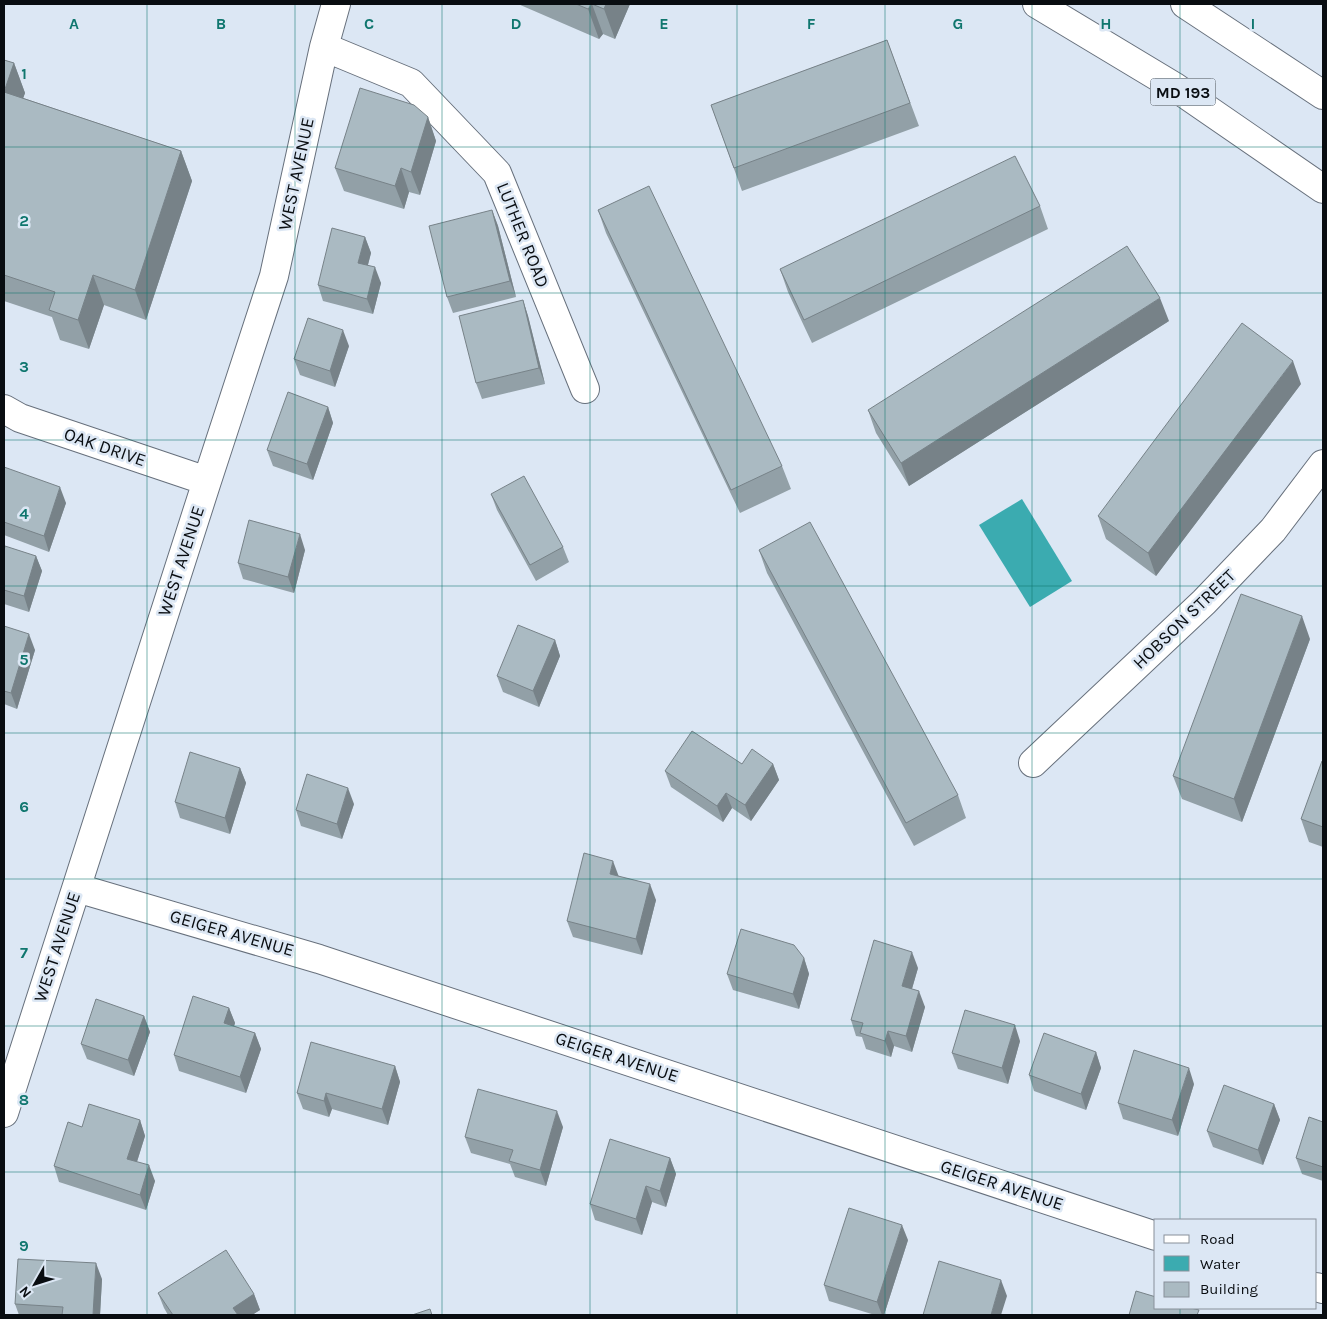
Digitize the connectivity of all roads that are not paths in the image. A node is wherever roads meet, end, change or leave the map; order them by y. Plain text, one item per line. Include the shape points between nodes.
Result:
1 (336, 4) edge
2 (1036, 4) edge
3 (1185, 4) edge
4 (324, 47) junction
5 (1323, 96) edge
6 (1323, 188) edge
7 (585, 389) dead end
8 (4, 409) edge
9 (1323, 464) edge
10 (206, 482) junction
11 (1032, 763) dead end
12 (76, 888) junction
13 (4, 1113) edge
14 (1154, 1235) edge

1 - 4 street, WEST AVENUE
2 - 6 street, MD 193 via 1175,87
3 - 5 street
4 - 7 street, LUTHER ROAD via 411,83 498,173
4 - 10 street, WEST AVENUE via 274,276
8 - 10 street, OAK DRIVE via 20,418
9 - 11 street, HOBSON STREET via 1272,530 1204,602
10 - 12 street, WEST AVENUE
12 - 13 street, WEST AVENUE
12 - 14 street, GEIGER AVENUE via 329,962

